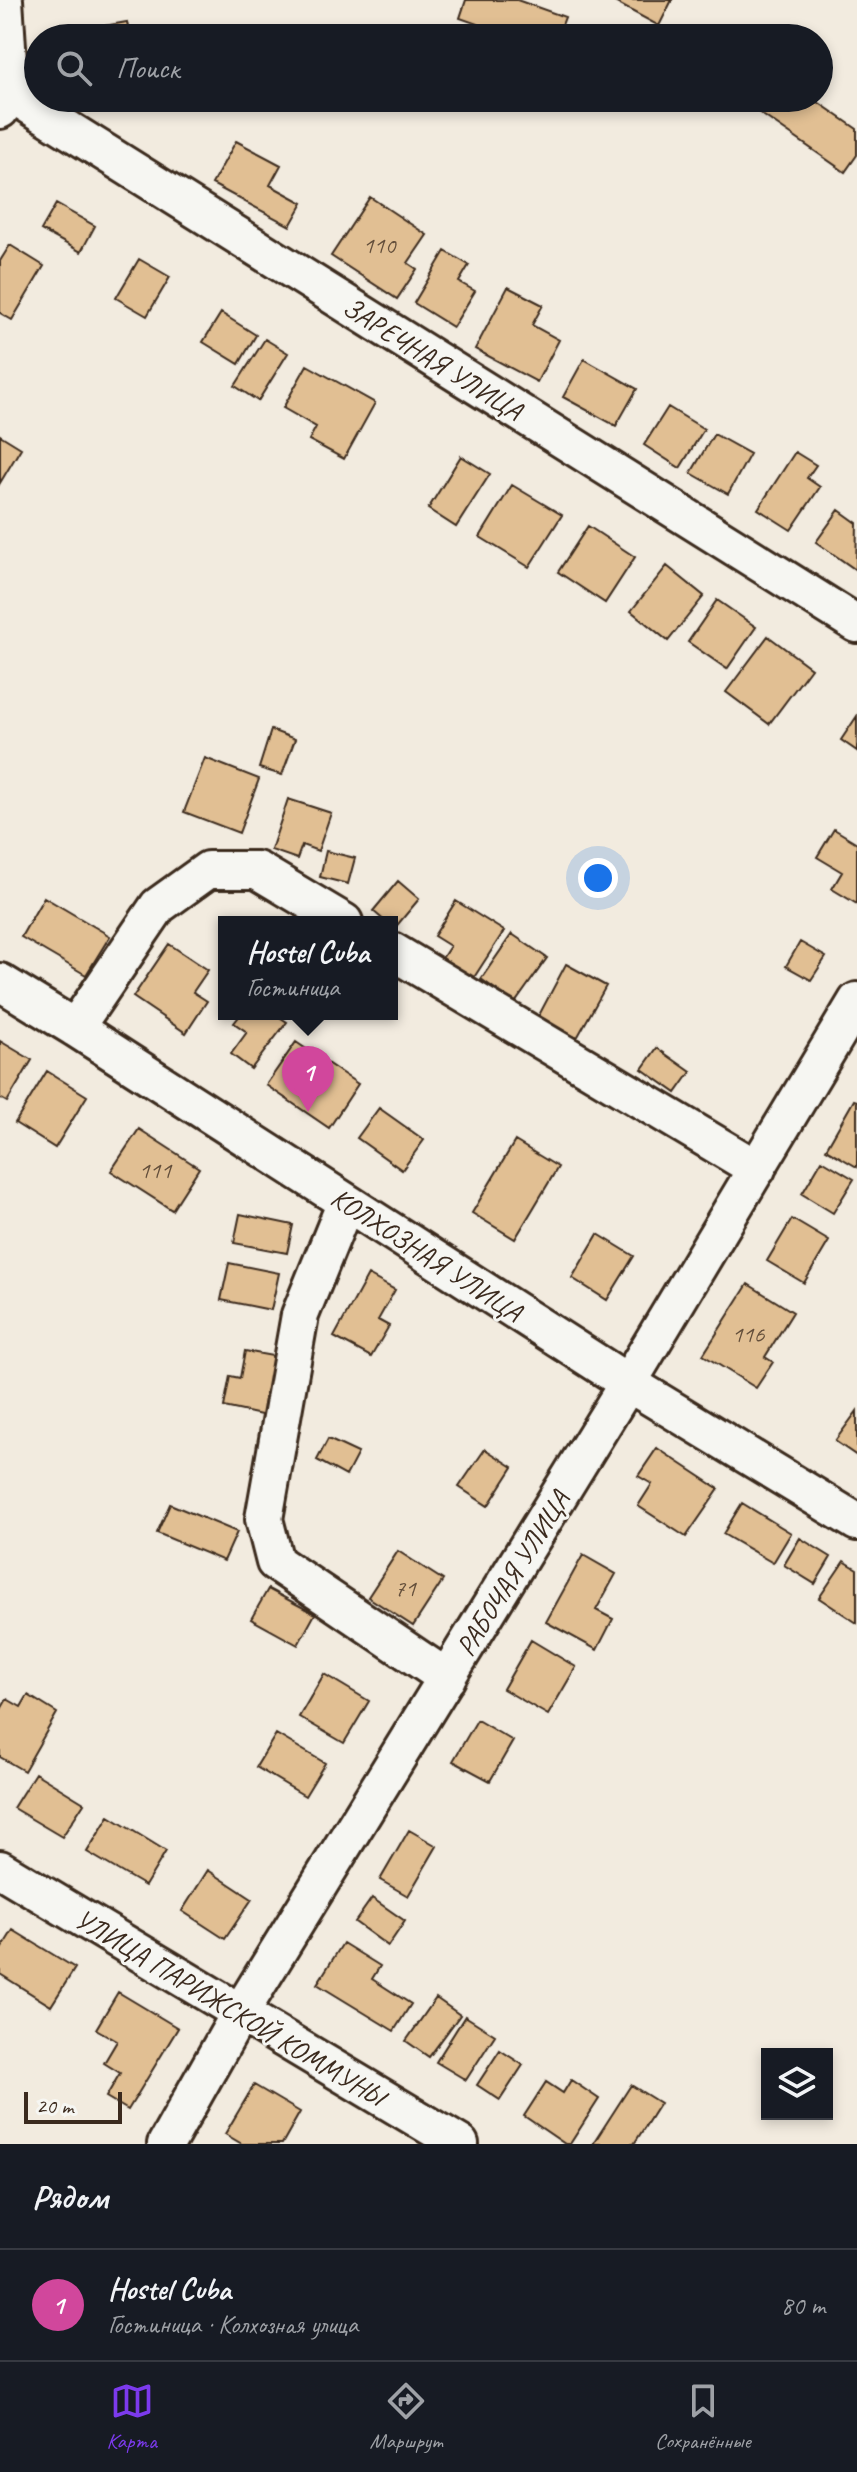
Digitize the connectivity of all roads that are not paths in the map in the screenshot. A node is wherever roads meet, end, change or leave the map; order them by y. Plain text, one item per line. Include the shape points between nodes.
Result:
1 (4, 0) edge
2 (5, 101) edge
3 (857, 624) edge
4 (334, 916) edge
5 (398, 955) edge
6 (0, 982) edge
7 (857, 1001) edge
8 (75, 1028) junction
9 (757, 1169) junction
10 (346, 1202) junction
11 (628, 1383) junction
12 (857, 1522) edge
13 (447, 1678) junction
14 (0, 1869) edge
15 (240, 2013) junction
16 (166, 2144) edge
17 (460, 2144) edge

1 - 2 street
2 - 3 street, ЗАРЕЧНАЯ УЛИЦА
4 - 8 street via 257,870 208,870 158,906
5 - 9 street
6 - 8 street, КОЛХОЗНАЯ УЛИЦА
7 - 9 street, РАБОЧАЯ УЛИЦА
8 - 10 street, КОЛХОЗНАЯ УЛИЦА
9 - 11 street, РАБОЧАЯ УЛИЦА
10 - 11 street, КОЛХОЗНАЯ УЛИЦА
10 - 13 street via 300,1315 264,1519 275,1562
11 - 12 street, КОЛХОЗНАЯ УЛИЦА
11 - 13 street, РАБОЧАЯ УЛИЦА
13 - 15 street, РАБОЧАЯ УЛИЦА
14 - 15 street, УЛИЦА ПАРИЖСКОЙ КОММУНЫ
15 - 16 street, РАБОЧАЯ УЛИЦА
15 - 17 street, УЛИЦА ПАРИЖСКОЙ КОММУНЫ

